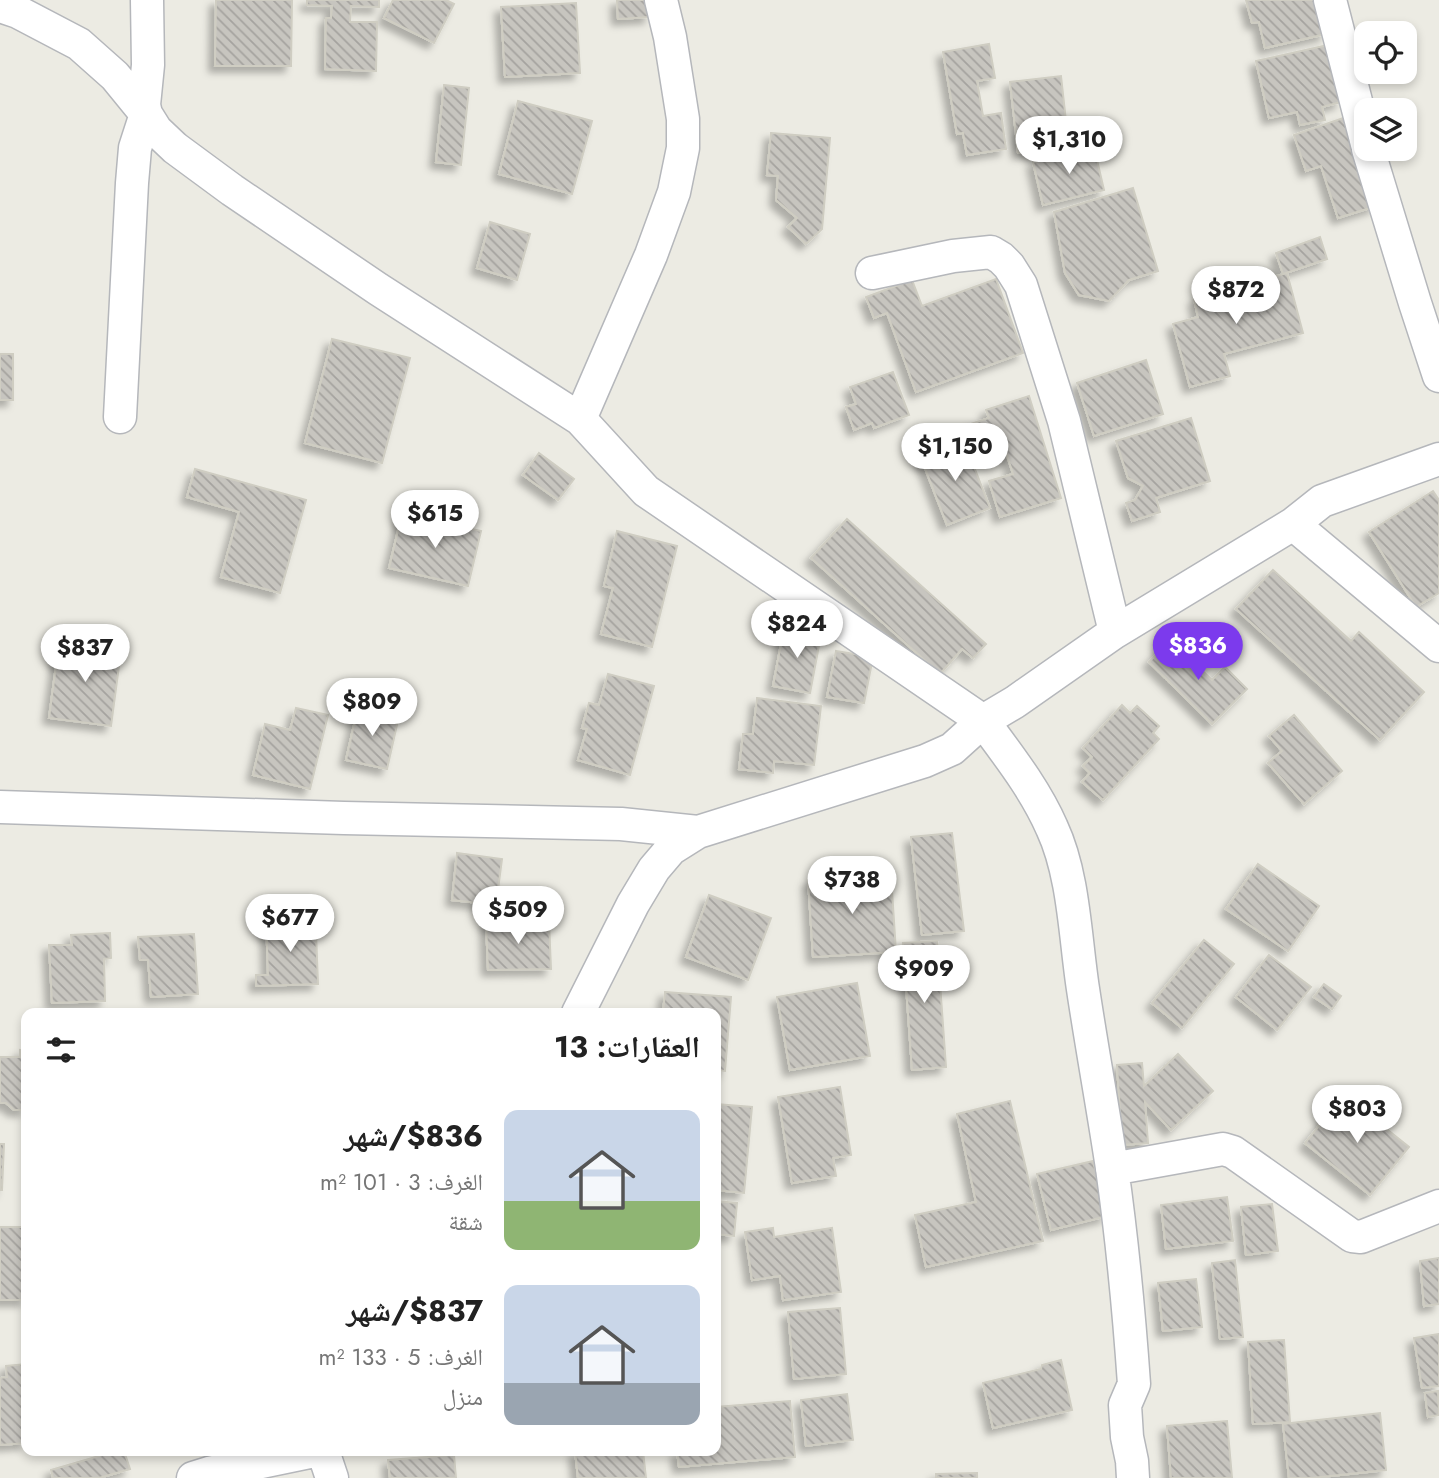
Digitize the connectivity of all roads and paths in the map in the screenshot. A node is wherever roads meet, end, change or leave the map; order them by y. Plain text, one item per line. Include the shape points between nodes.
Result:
1 (147, 0) edge
2 (661, 0) edge
3 (1330, 0) edge
4 (0, 6) edge
5 (1356, 98) edge
6 (146, 114) junction
7 (1372, 161) edge
8 (872, 273) dead end
9 (1439, 376) edge
10 (120, 417) dead end
11 (580, 419) junction
12 (1439, 459) edge
13 (1293, 524) junction
14 (1115, 632) junction
15 (1439, 646) edge
16 (983, 721) junction
17 (0, 807) edge
18 (698, 832) junction
19 (581, 1008) edge
20 (1112, 1168) junction
21 (1439, 1206) edge
22 (291, 1456) edge
23 (325, 1456) edge
24 (204, 1476) edge
25 (332, 1478) edge
26 (1133, 1478) edge

1 - 6 street
2 - 11 street via 683,119 683,148 674,192 651,256
3 - 5 street
4 - 6 street via 79,44 115,76
6 - 10 street via 135,148
6 - 11 street via 175,148 232,190
7 - 9 street
8 - 14 street via 991,252 1009,267 1020,285 1064,421
11 - 16 street via 646,491
12 - 13 street via 1322,501
13 - 14 street
13 - 15 street
14 - 16 street
16 - 18 street via 952,748 925,761
16 - 20 street via 1036,796 1069,880
17 - 18 street via 621,824
18 - 19 street via 671,849 654,869
20 - 21 street via 1223,1149 1352,1236 1361,1237
20 - 26 street via 1134,1384 1125,1405
22 - 24 street
23 - 25 street

